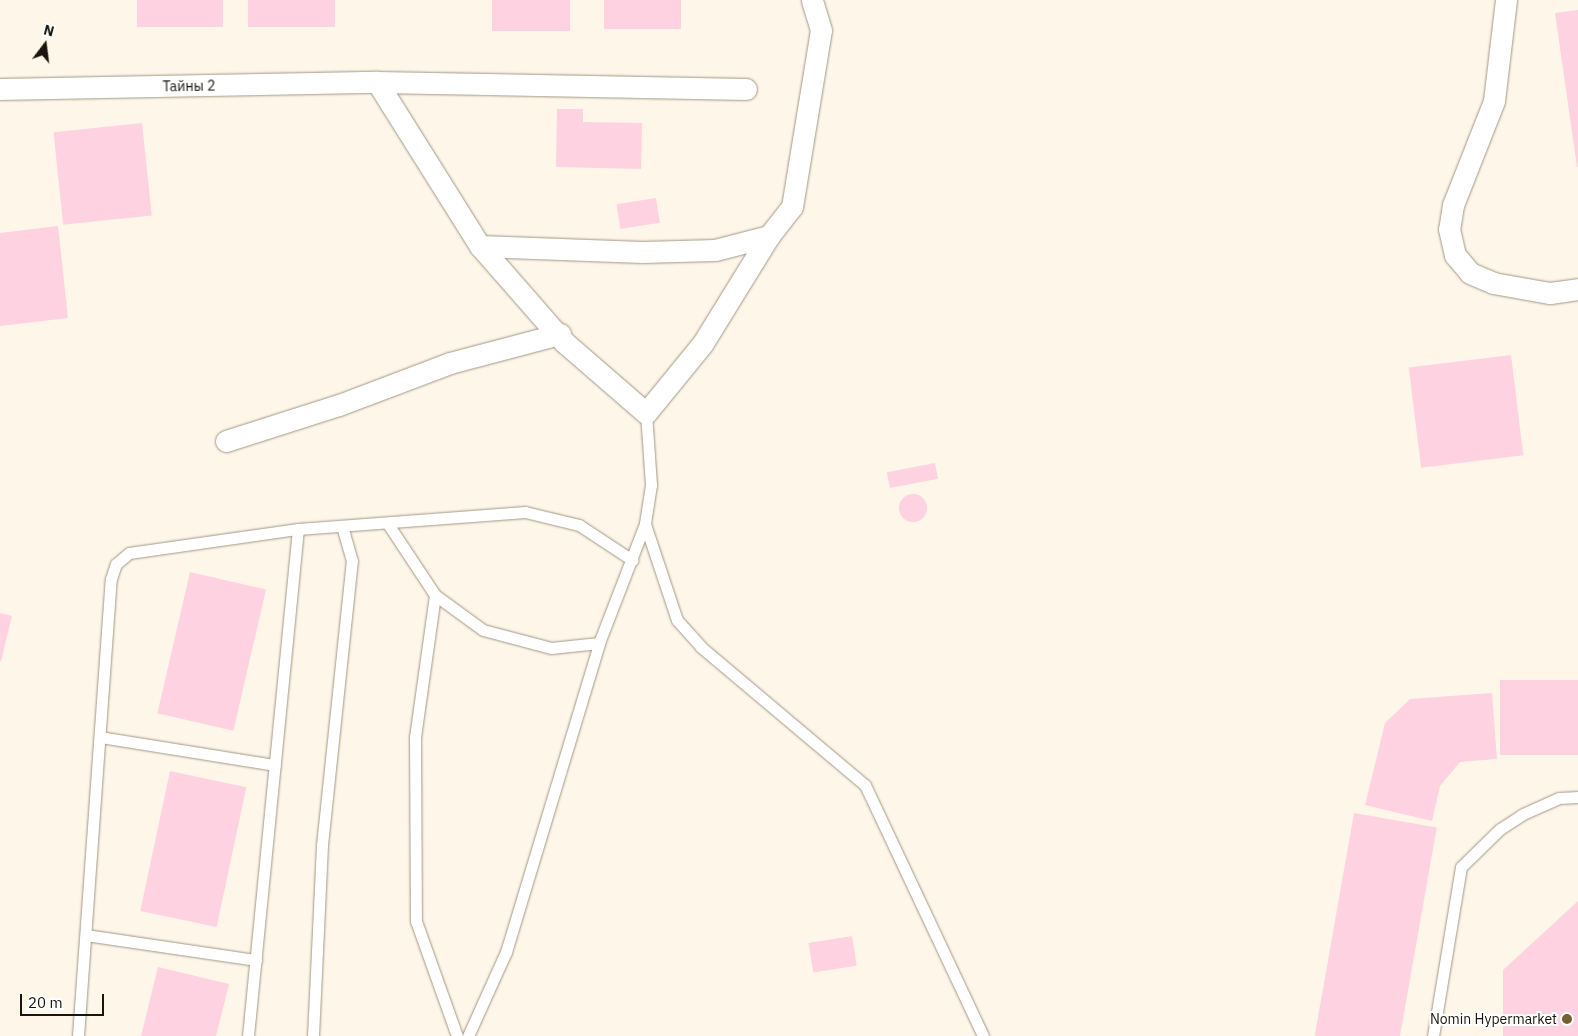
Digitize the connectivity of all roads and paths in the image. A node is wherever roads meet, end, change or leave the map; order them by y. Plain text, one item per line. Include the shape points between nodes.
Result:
1 (812, 0) edge
2 (1506, 0) edge
3 (377, 82) junction
4 (0, 89) edge
5 (746, 90) dead end
6 (769, 236) junction
7 (480, 246) junction
8 (1578, 288) edge
9 (560, 334) junction
10 (646, 413) junction
11 (226, 441) dead end
12 (388, 524) junction
13 (645, 524) junction
14 (298, 529) junction
15 (343, 529) junction
16 (632, 560) junction
17 (435, 595) junction
18 (599, 642) junction
19 (100, 738) junction
20 (275, 765) junction
21 (1578, 797) edge
22 (86, 935) junction
23 (256, 960) junction
24 (78, 1036) edge
25 (248, 1036) edge
26 (313, 1036) edge
27 (457, 1036) edge
28 (468, 1036) edge
29 (983, 1036) edge
30 (1433, 1036) edge

1 - 6 street via 821,30 805,138 792,207
2 - 8 street via 1494,100 1453,204 1450,229 1455,255 1470,273 1493,283 1550,293
3 - 4 street, Тайны 2
3 - 5 street, Тайны 2
3 - 7 street
6 - 7 street via 715,250 642,252
6 - 10 street via 703,343
7 - 9 street
9 - 10 street
9 - 11 street via 450,363 339,405
10 - 13 lane via 650,485
12 - 15 lane
12 - 16 lane via 525,512 578,525
12 - 17 lane
13 - 16 lane
13 - 29 lane via 676,620 701,647 865,785
14 - 15 lane
14 - 19 lane via 129,553 116,564 111,579
14 - 20 lane
15 - 26 lane via 352,561 322,845
16 - 18 lane
17 - 18 lane via 483,630 551,648
17 - 27 lane via 415,737 416,921
18 - 28 lane via 506,952
19 - 20 lane
19 - 22 lane
20 - 23 lane
21 - 30 lane via 1559,798 1523,814 1500,828 1460,868
22 - 23 lane
22 - 24 lane
23 - 25 lane

